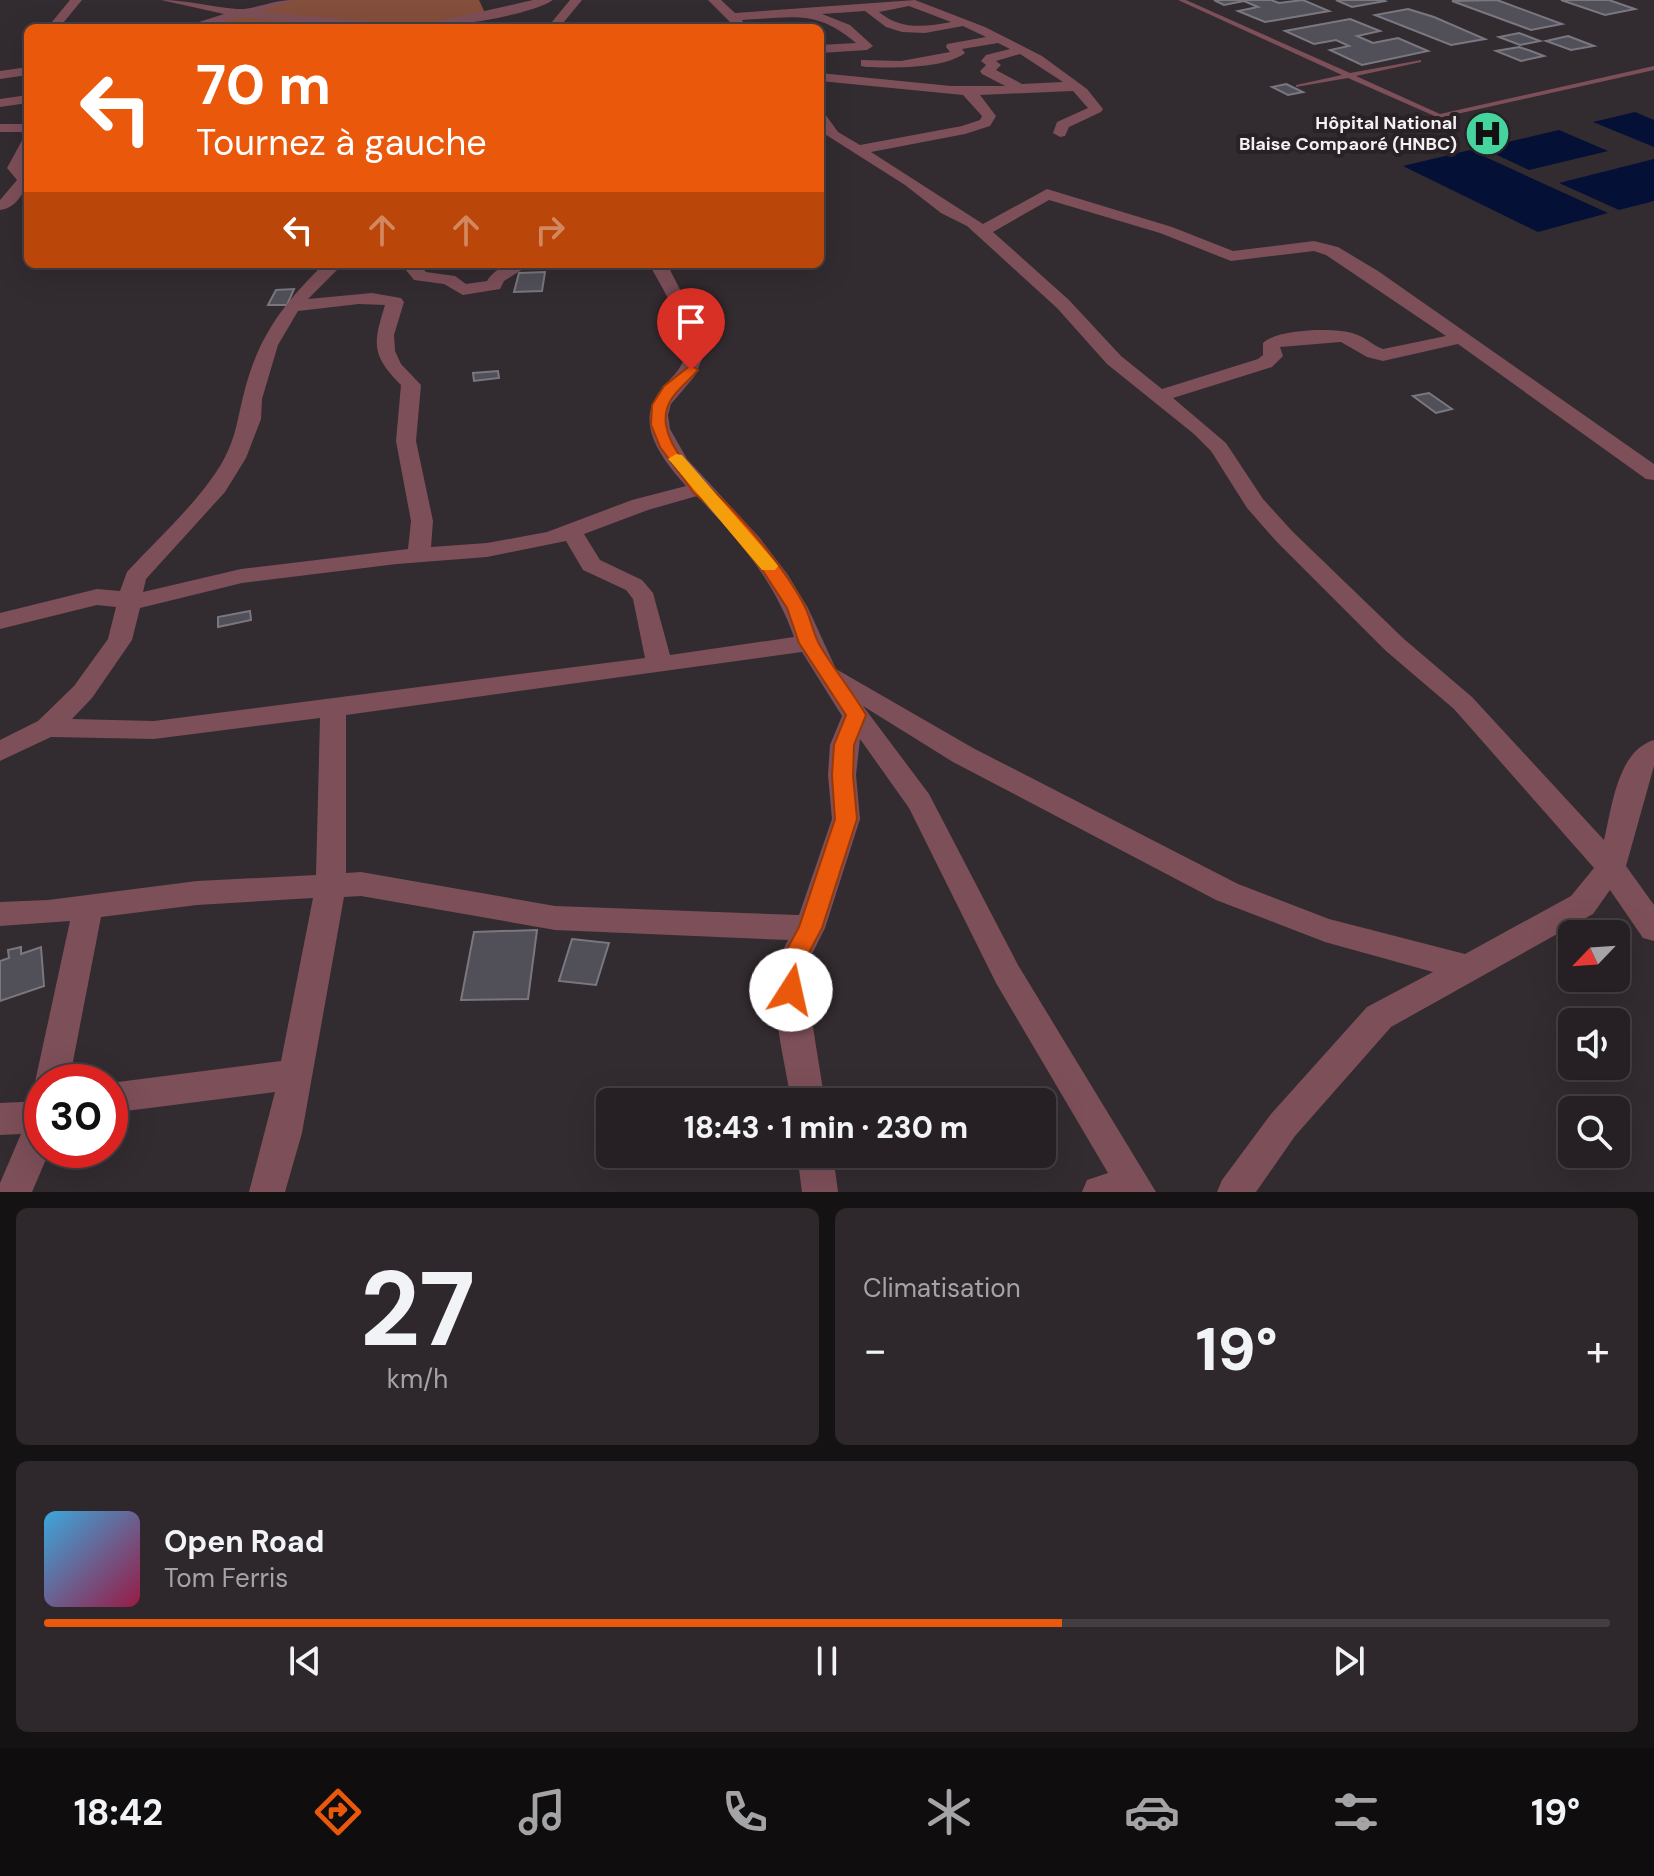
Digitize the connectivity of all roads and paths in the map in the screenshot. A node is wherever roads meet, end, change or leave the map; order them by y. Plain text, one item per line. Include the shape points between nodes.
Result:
1 (76, 0) edge
2 (167, 0) edge
3 (287, 0) edge
4 (576, 0) edge
5 (714, 0) edge
6 (1181, 0) edge
7 (537, 1) edge
8 (906, 1) edge
9 (869, 9) junction
10 (811, 13) junction
11 (244, 14) junction
12 (482, 17) junction
13 (962, 23) junction
14 (56, 24) edge
15 (203, 24) edge
16 (355, 24) edge
17 (439, 24) edge
18 (474, 24) edge
19 (551, 24) edge
20 (553, 24) edge
21 (738, 24) edge
22 (997, 39) junction
23 (824, 49) edge
24 (1020, 50) junction
25 (1419, 61) dead end
26 (1654, 68) edge
27 (24, 72) edge
28 (0, 75) edge
29 (1348, 75) junction
30 (824, 76) edge
31 (824, 77) edge
32 (1298, 86) dead end
33 (1018, 87) junction
34 (1082, 88) junction
35 (967, 91) junction
36 (24, 100) edge
37 (0, 103) edge
38 (24, 117) edge
39 (824, 127) edge
40 (0, 128) edge
41 (24, 129) edge
42 (1060, 133) dead end
43 (24, 149) edge
44 (857, 150) junction
45 (24, 179) edge
46 (24, 181) edge
47 (24, 207) edge
48 (982, 231) junction
49 (330, 268) edge
50 (411, 268) edge
51 (515, 268) edge
52 (660, 268) edge
53 (291, 307) junction
54 (1461, 338) junction
55 (1159, 396) junction
56 (1654, 474) edge
57 (699, 489) junction
58 (571, 530) junction
59 (419, 555) junction
60 (128, 603) junction
61 (0, 621) edge
62 (809, 643) junction
63 (659, 665) junction
64 (828, 673) junction
65 (333, 707) junction
66 (856, 715) junction
67 (47, 728) junction
68 (1654, 750) edge
69 (0, 751) edge
70 (1611, 868) junction
71 (331, 885) junction
72 (88, 907) junction
73 (0, 914) edge
74 (810, 928) junction
75 (1654, 929) edge
76 (1465, 967) junction
77 (56, 1064) edge
78 (296, 1074) junction
79 (806, 1088) edge
80 (128, 1096) edge
81 (24, 1118) edge
82 (0, 1119) edge
83 (24, 1168) edge
84 (817, 1168) edge
85 (1127, 1191) edge
86 (14, 1192) edge
87 (267, 1192) edge
88 (820, 1192) edge
89 (1235, 1192) edge

1 - 14 street
2 - 11 street
3 - 11 street
4 - 20 street
5 - 21 street
6 - 29 lane
7 - 12 street
7 - 19 street
8 - 9 street
8 - 13 street
9 - 10 street
9 - 13 street via 914,32
10 - 21 street
10 - 23 street via 855,33 867,46
11 - 15 street
11 - 16 street
12 - 17 street
12 - 18 street
13 - 22 street
22 - 24 street
22 - 30 street via 952,47 959,53 901,65 845,63
24 - 33 street via 991,58 994,65 987,71
24 - 34 street
25 - 29 lane
26 - 29 lane via 1439,116
27 - 28 street
29 - 32 lane
31 - 35 street
33 - 34 street
33 - 35 street
34 - 42 street via 1096,109 1062,125
35 - 44 street via 988,111 985,123
36 - 37 street
38 - 40 street
39 - 44 street
40 - 41 street
43 - 45 street via 15,168
44 - 48 street
46 - 47 street via 2,204
48 - 54 street via 1047,194 1231,256 1314,246 1372,275
48 - 55 street via 1063,304 1114,360
49 - 53 street
50 - 51 street via 424,278 448,278 463,290 494,285
52 - 57 street via 695,349 691,370 660,405 658,425
53 - 59 street via 353,300 395,302 383,347 411,385 406,441 422,521
53 - 60 street via 269,345 251,419 235,458 217,487 135,577
54 - 55 street via 1383,355 1337,336 1272,343 1273,356 1265,363
54 - 56 street
55 - 70 street via 1219,447 1284,536 1463,703
57 - 58 street
57 - 62 street via 770,568 797,608
58 - 59 street via 487,550
58 - 63 street via 591,565 634,585 645,598
59 - 60 street via 241,576
60 - 61 street via 97,597
60 - 67 street via 120,640 83,692
62 - 63 street
62 - 64 street
63 - 65 street
64 - 66 street
64 - 76 street via 963,755 1227,892 1325,930
65 - 67 street via 154,730
65 - 71 street
66 - 74 street via 844,745 846,819
66 - 85 street via 921,804 1006,973
67 - 69 street
68 - 70 street via 1642,761 1632,786
70 - 75 street
70 - 76 street via 1582,905
71 - 72 street via 197,893
71 - 74 street via 421,892 555,918
71 - 78 street
72 - 73 street
72 - 77 street
74 - 79 street via 793,960 791,990
76 - 89 street via 1379,1017 1283,1125
78 - 80 street
78 - 87 street
81 - 82 street
83 - 86 street
84 - 88 street

